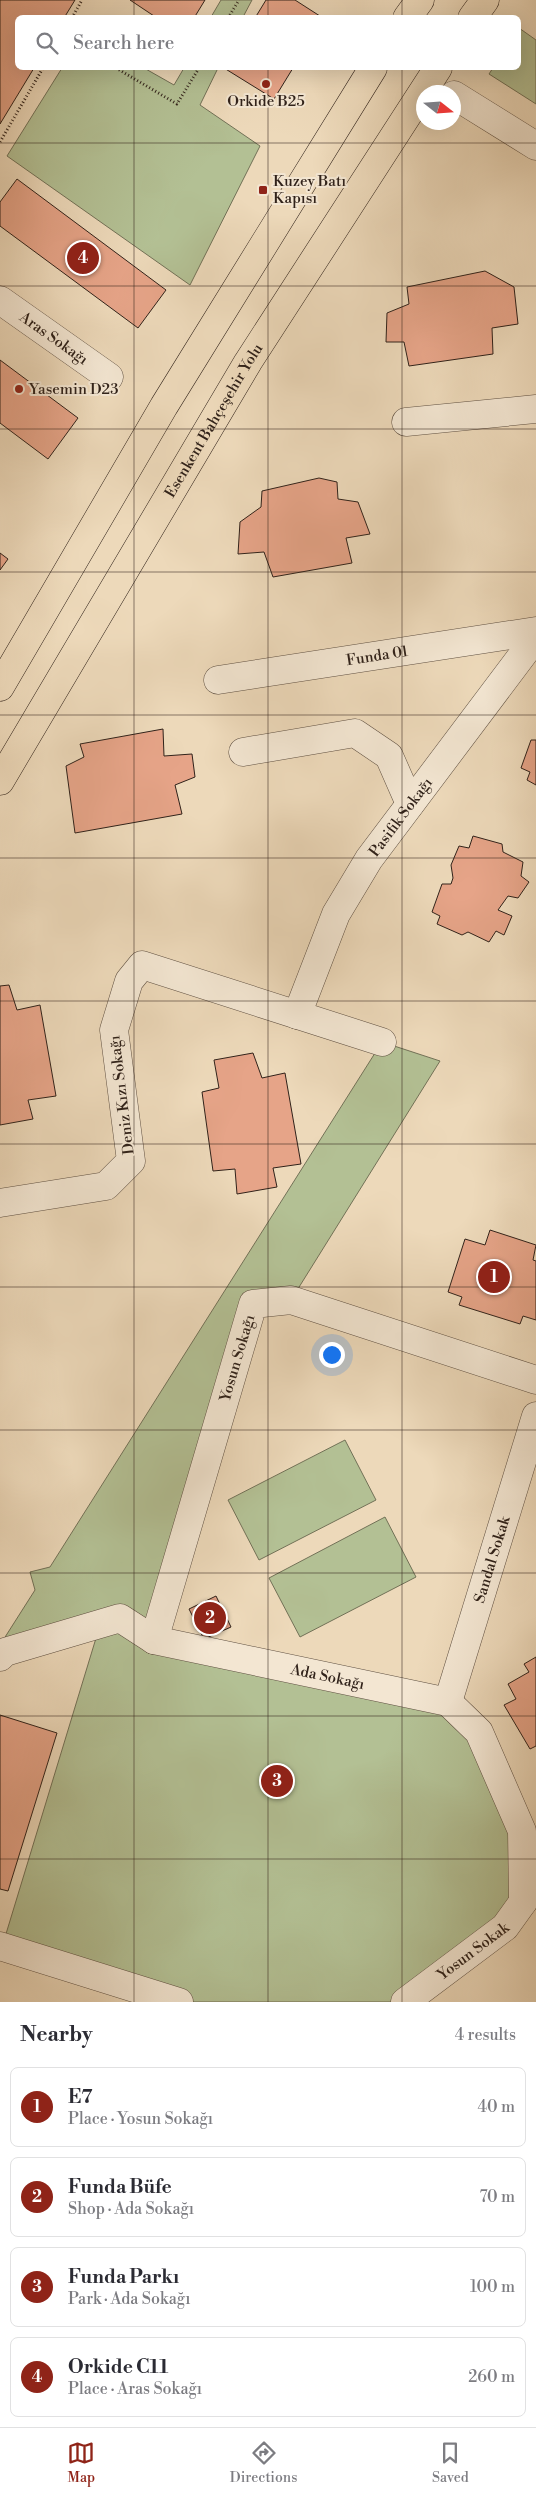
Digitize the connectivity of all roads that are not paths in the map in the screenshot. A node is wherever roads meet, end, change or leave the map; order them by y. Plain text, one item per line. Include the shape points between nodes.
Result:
1 (420, 0) edge
2 (485, 0) edge
3 (409, 15) edge
4 (474, 15) edge
5 (372, 70) edge
6 (432, 77) edge
7 (461, 99) edge
8 (536, 146) edge
9 (0, 300) edge
10 (109, 377) dead end
11 (536, 409) edge
12 (406, 422) dead end
13 (536, 631) edge
14 (536, 637) edge
15 (218, 680) dead end
16 (0, 687) edge
17 (243, 752) dead end
18 (0, 782) edge
19 (410, 804) junction
20 (297, 1015) junction
21 (382, 1042) dead end
22 (0, 1203) edge
23 (536, 1380) edge
24 (536, 1416) edge
25 (154, 1640) junction
26 (0, 1656) edge
27 (448, 1702) junction
28 (530, 1904) edge
29 (0, 1946) edge
30 (179, 2002) edge
31 (405, 2002) edge

1 - 3 main road
2 - 4 main road
5 - 16 main road via 164,406
6 - 18 main road, Esenkent Bahçeşehir Yolu via 248,362
7 - 8 street
9 - 10 street, Aras Sokağı
11 - 12 street
13 - 15 street, Funda 01
14 - 19 street, Pasifik Sokağı
17 - 19 street via 355,733 389,756
19 - 20 street, Pasifik Sokağı via 369,859 336,914
20 - 21 street, Deniz Kızı Sokağı
20 - 22 street, Deniz Kızı Sokağı via 142,965 129,981 114,1030 131,1161 106,1186
23 - 25 street, Yosun Sokağı via 291,1300 253,1304
24 - 27 street, Sandal Sokak
25 - 26 street, Ada Sokağı via 120,1618
25 - 27 street, Ada Sokağı
27 - 28 street via 479,1732 522,1831
28 - 31 street, Yosun Sokak via 505,1927
29 - 30 street

